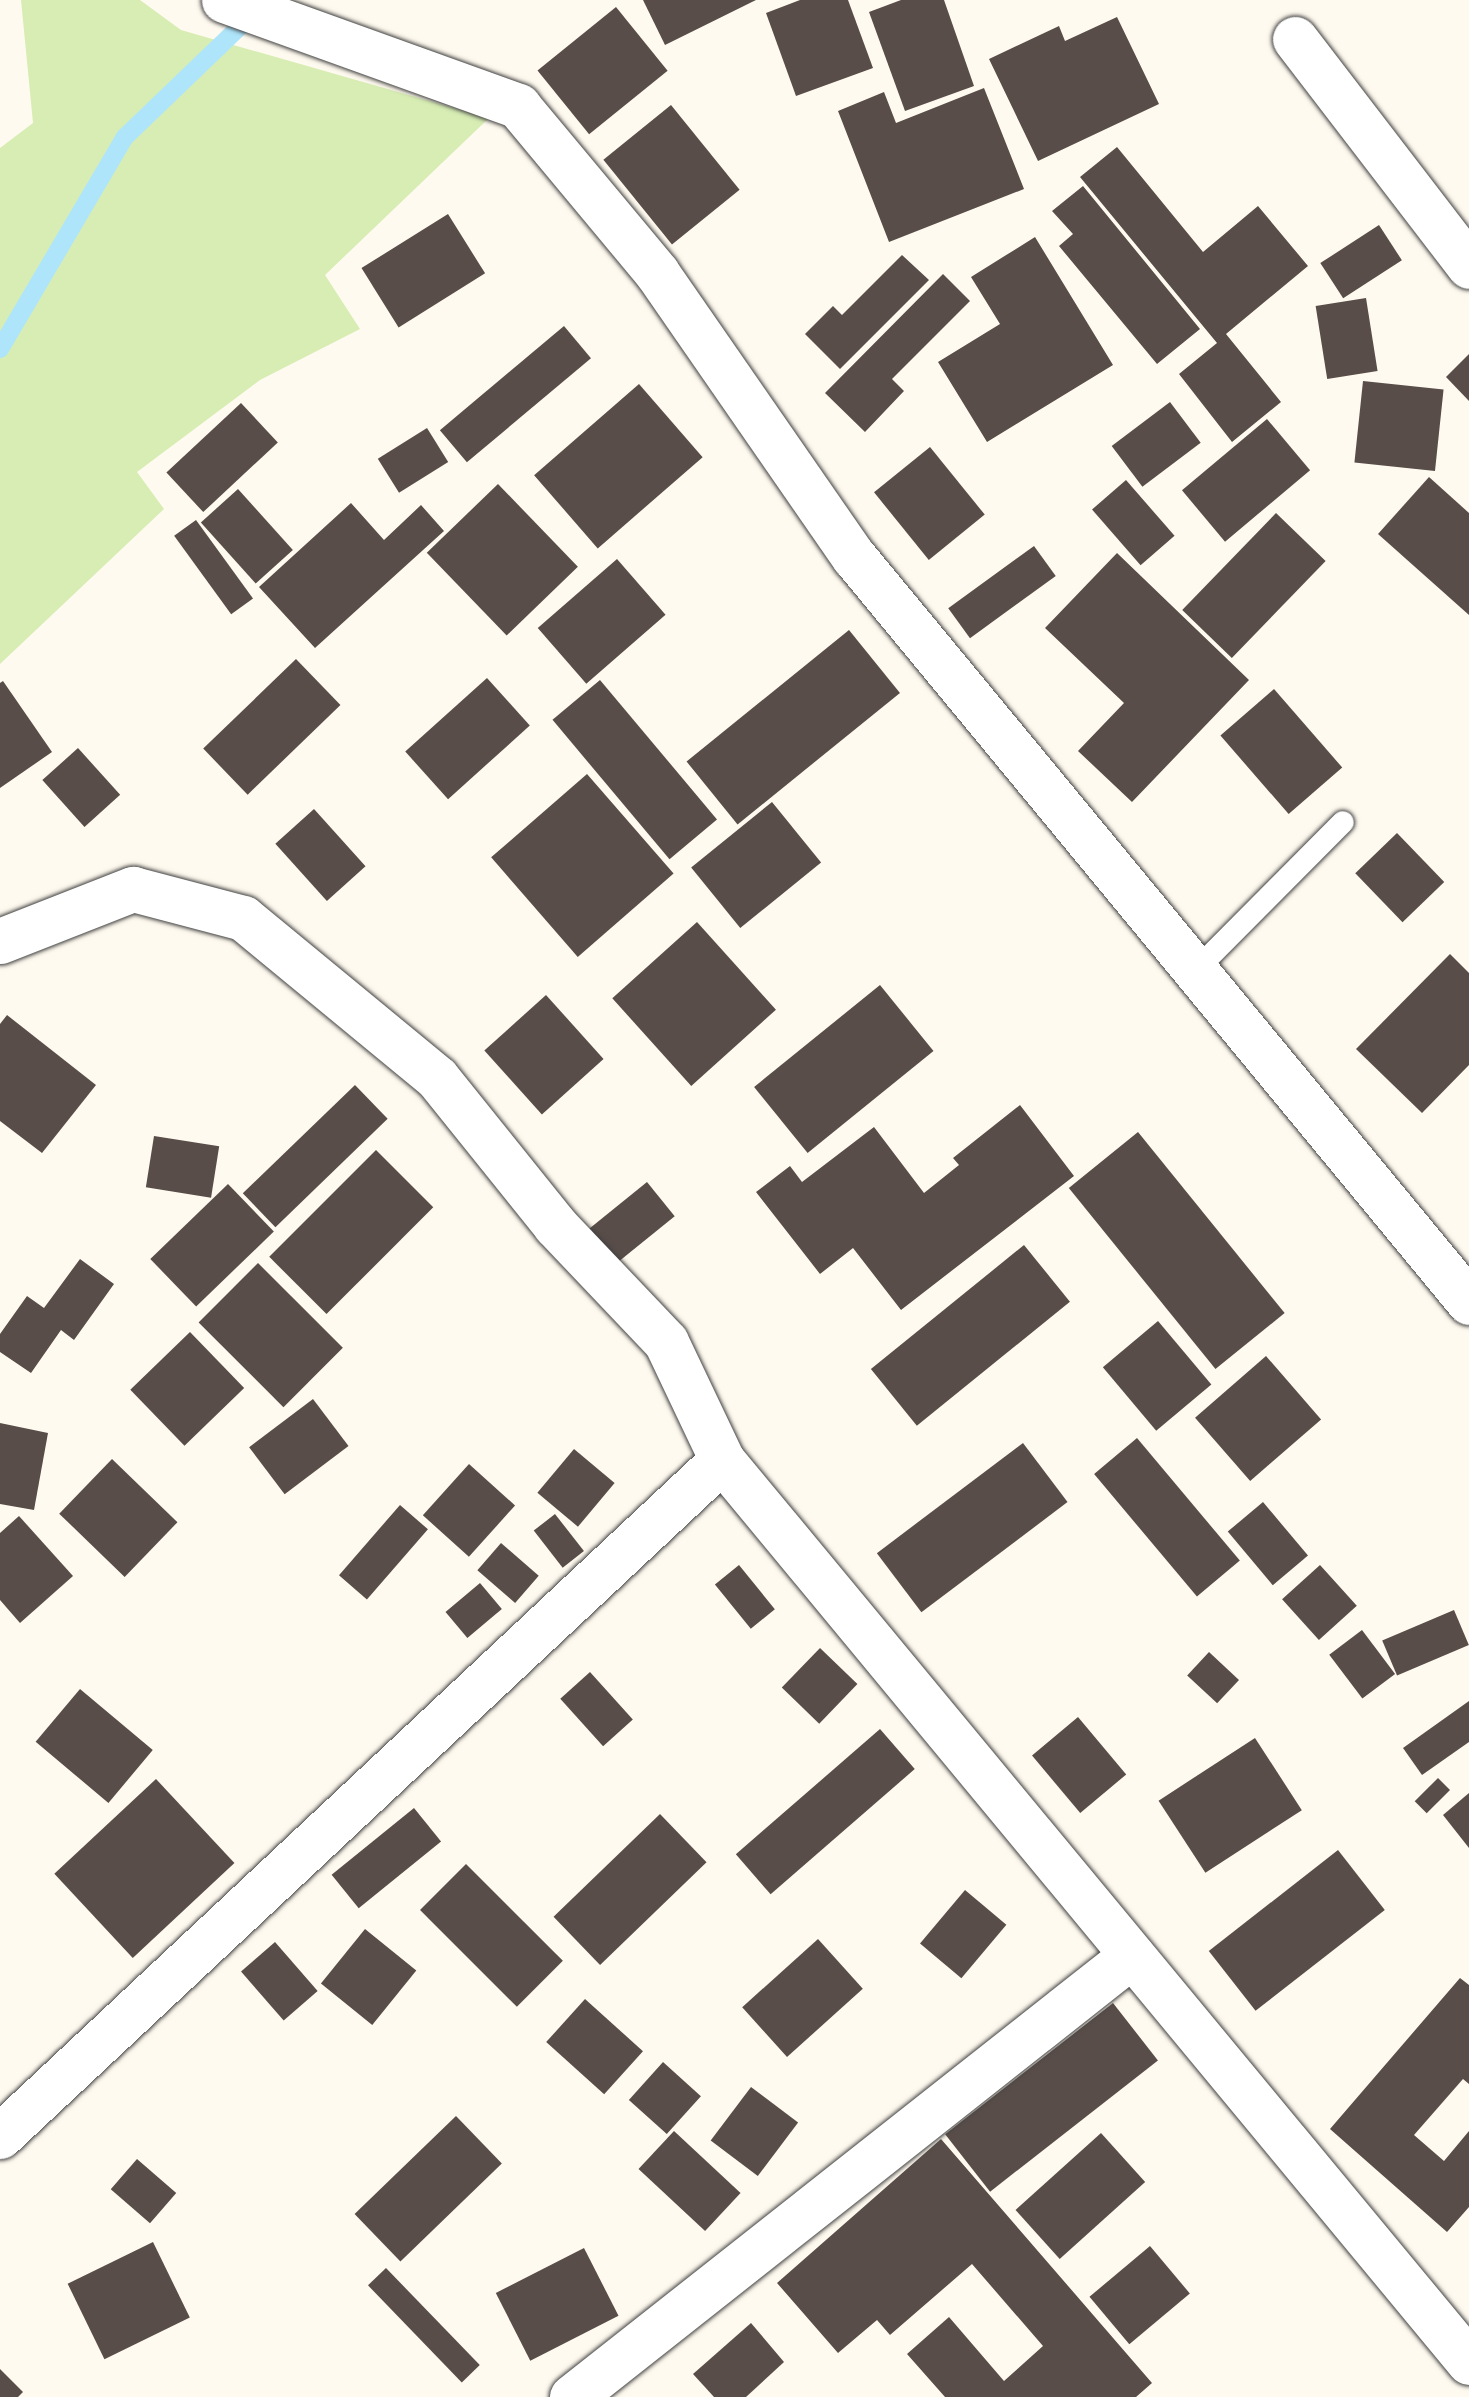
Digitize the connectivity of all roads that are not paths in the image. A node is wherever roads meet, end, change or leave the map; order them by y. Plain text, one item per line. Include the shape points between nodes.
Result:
1 (225, 0) edge
2 (1295, 39) dead end
3 (1469, 266) edge
4 (1343, 822) dead end
5 (0, 941) edge
6 (1194, 972) junction
7 (1469, 1302) edge
8 (722, 1460) junction
9 (1132, 1955) junction
10 (0, 2136) edge
11 (1469, 2362) edge
12 (572, 2397) edge

1 - 6 street via 518,106 657,273 854,556
2 - 3 street
4 - 6 lane
5 - 8 street via 133,889 243,918 437,1078 555,1225 666,1342
6 - 7 street
8 - 9 street
8 - 10 street
9 - 11 street
9 - 12 street

